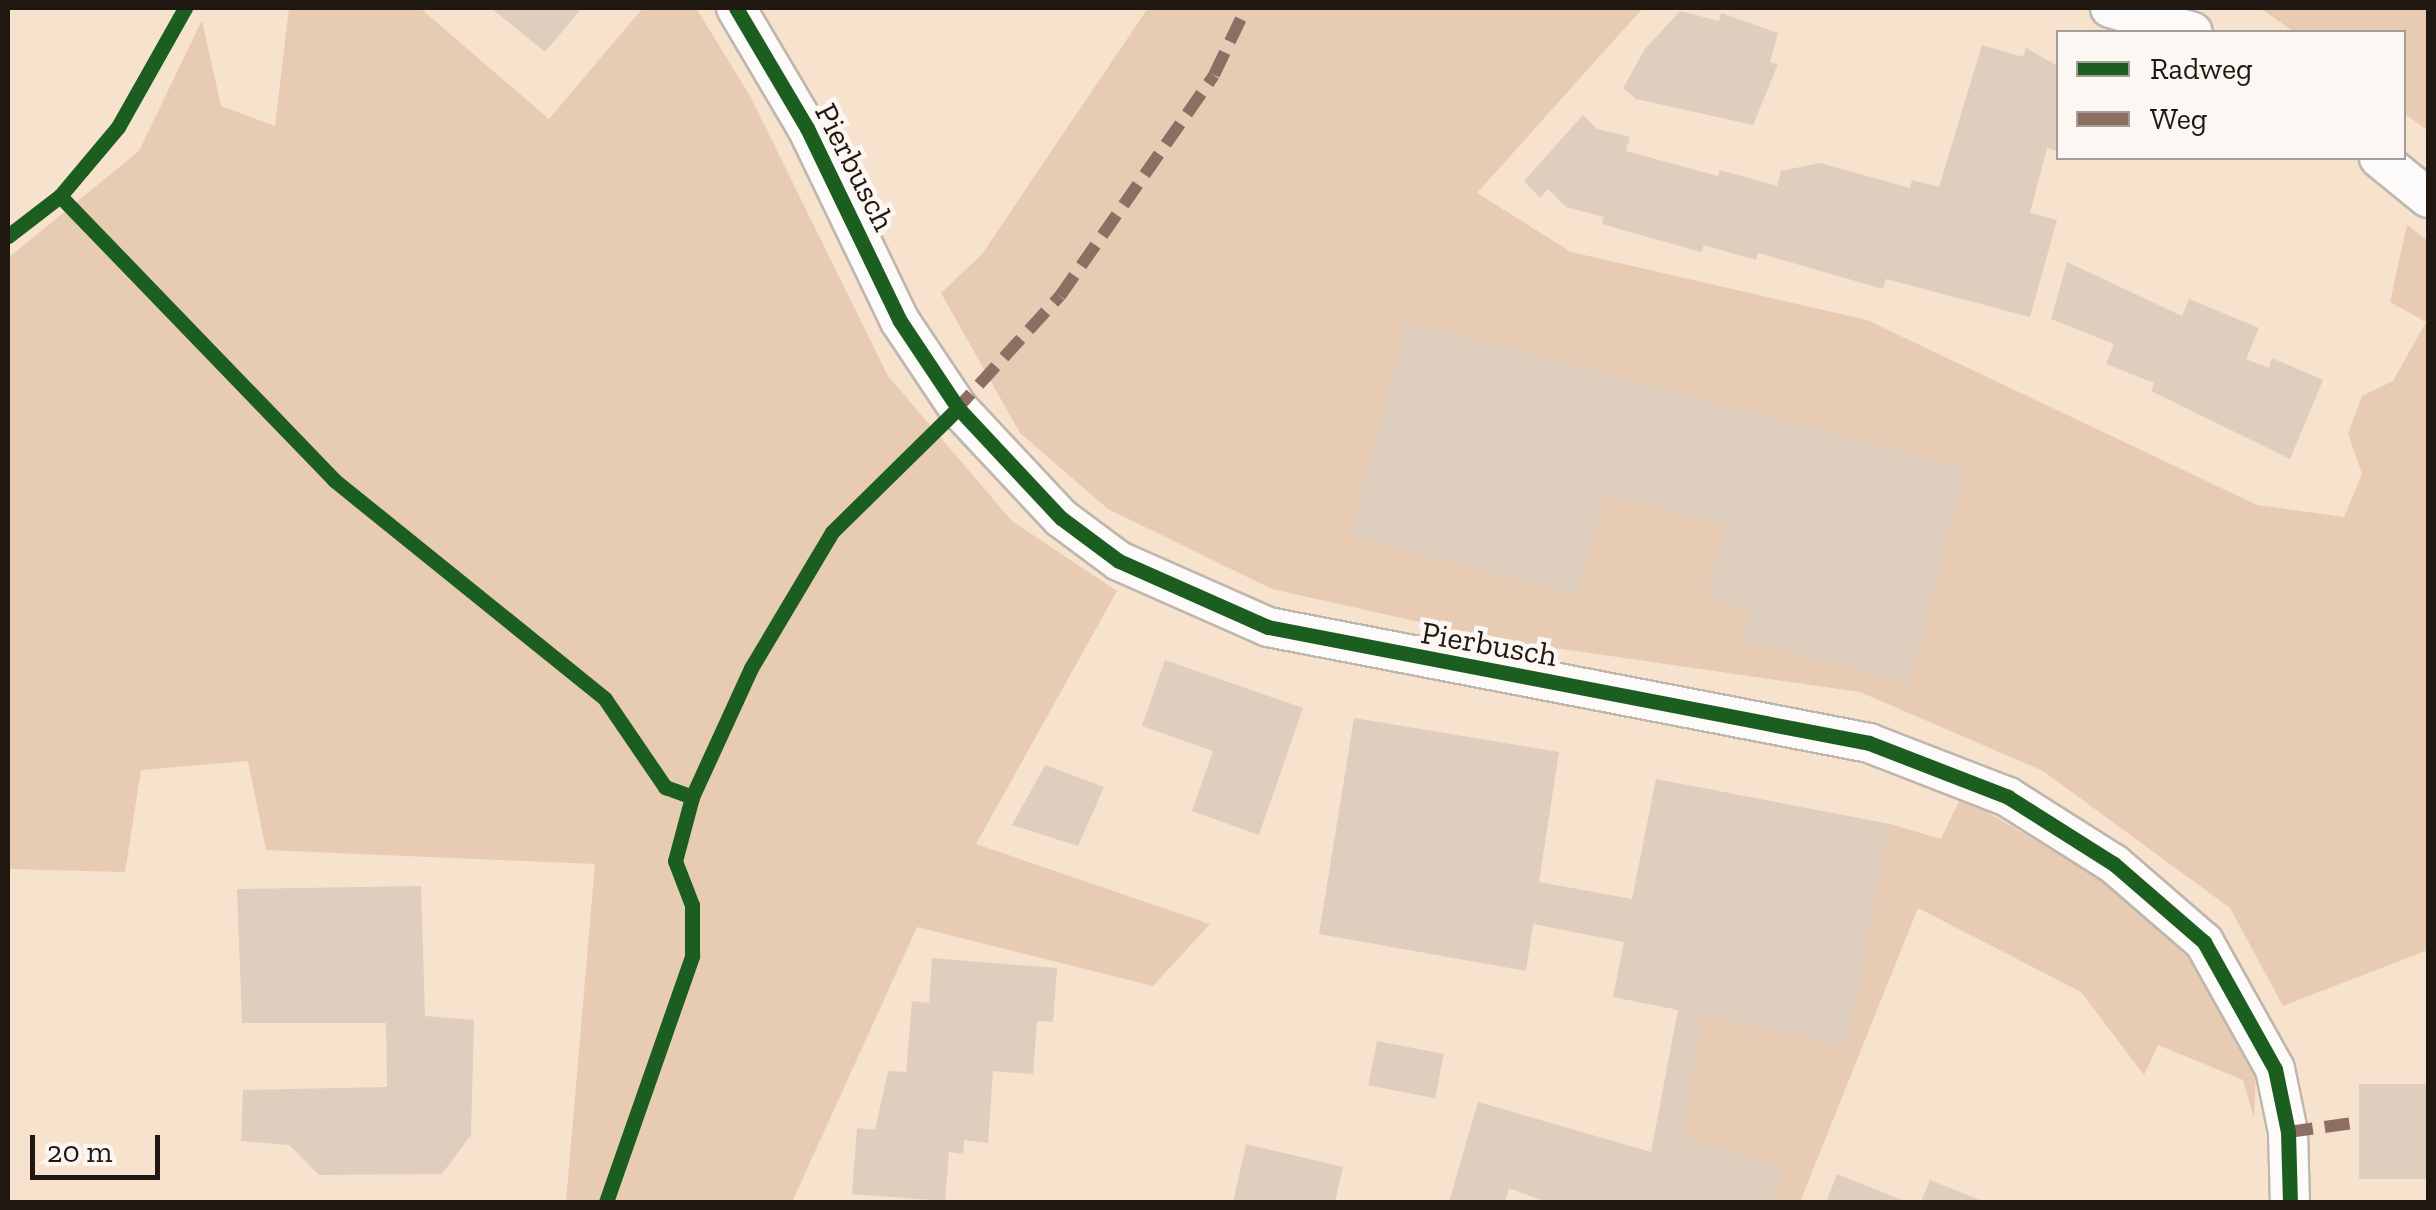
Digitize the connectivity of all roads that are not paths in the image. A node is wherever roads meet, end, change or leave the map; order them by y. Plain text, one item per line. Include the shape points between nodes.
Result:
1 (736, 8) edge
2 (2110, 8) edge
3 (2186, 30) edge
4 (2381, 160) edge
5 (2428, 198) edge
6 (2290, 1202) edge

1 - 6 street, Pierbusch via 807,128 900,320 958,408 1062,518 1118,561 1268,627 1869,743 2008,797 2114,864 2204,942 2275,1069 2288,1132
2 - 3 street
4 - 5 street

